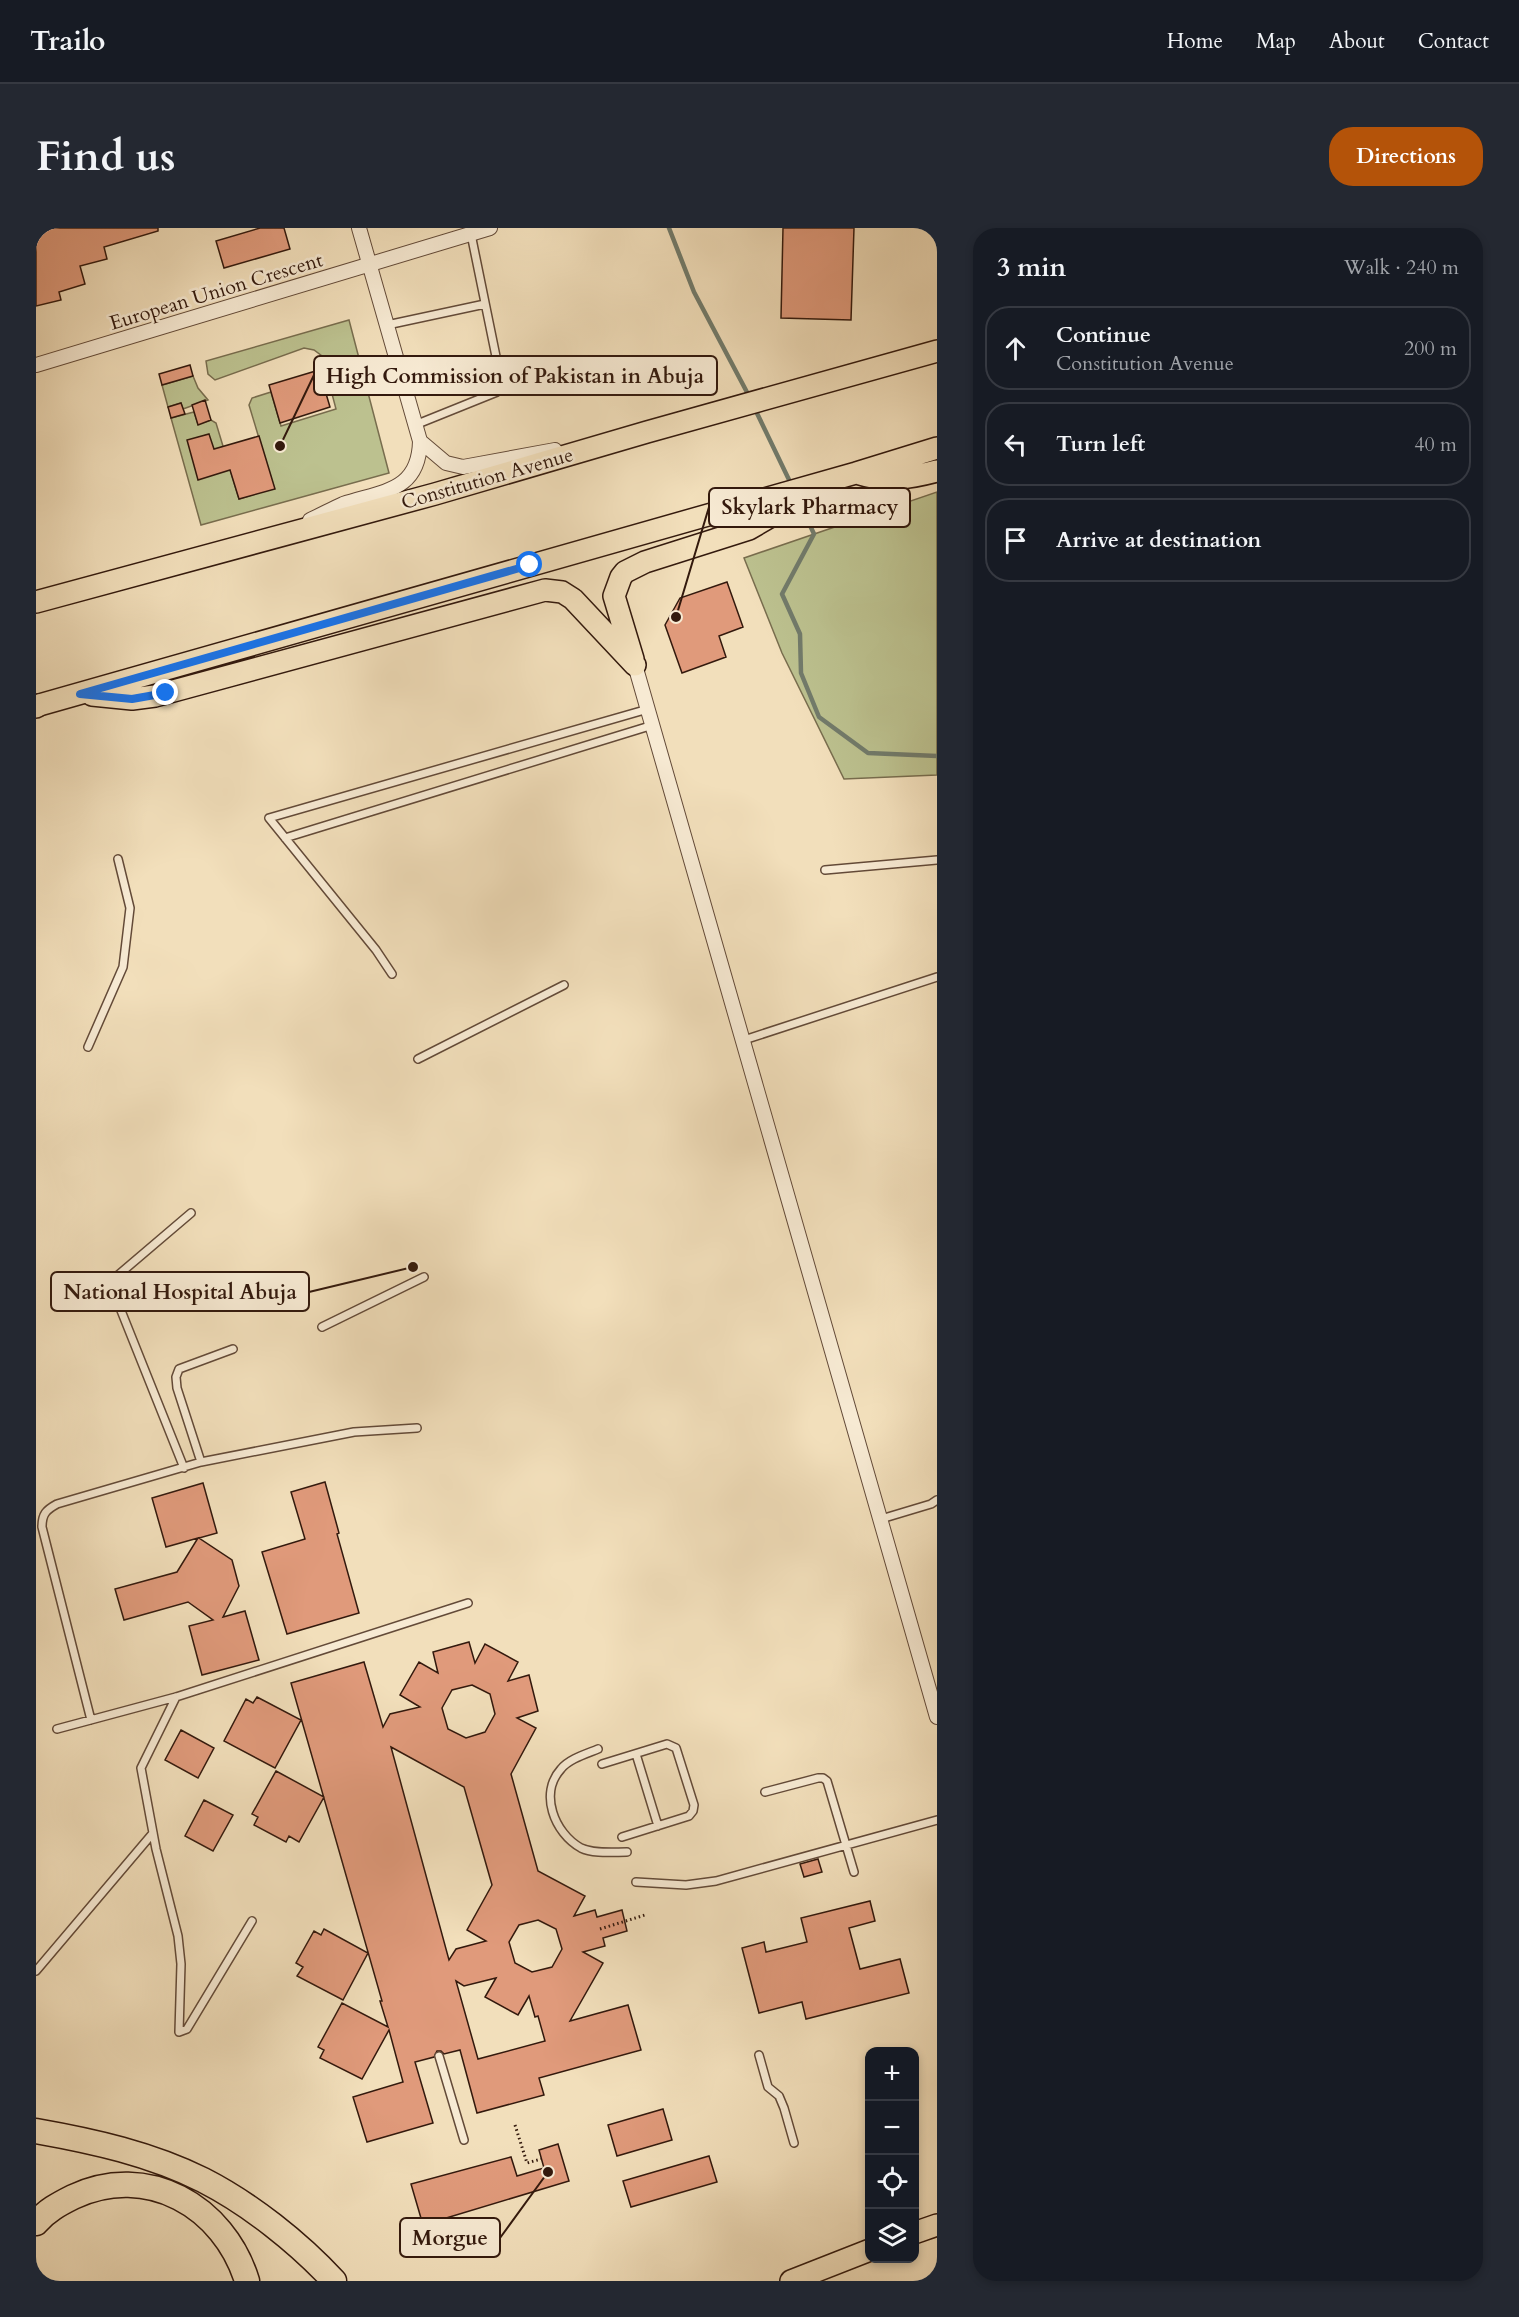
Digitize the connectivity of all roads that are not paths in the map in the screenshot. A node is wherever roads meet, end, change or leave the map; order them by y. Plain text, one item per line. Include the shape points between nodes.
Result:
1 (359, 228) edge
2 (490, 228) edge
3 (471, 234) junction
4 (370, 266) junction
5 (485, 304) junction
6 (387, 325) junction
7 (934, 351) edge
8 (36, 365) edge
9 (415, 425) junction
10 (420, 441) junction
11 (937, 448) edge
12 (585, 450) junction
13 (937, 471) edge
14 (856, 473) junction
15 (835, 479) junction
16 (281, 534) junction
17 (36, 602) edge
18 (635, 665) junction
19 (80, 694) junction
20 (37, 706) edge
21 (649, 708) junction
22 (654, 724) junction
23 (285, 838) junction
24 (118, 859) dead end
25 (937, 860) edge
26 (825, 870) dead end
27 (392, 974) dead end
28 (937, 977) edge
29 (564, 985) dead end
30 (744, 1040) junction
31 (88, 1047) dead end
32 (418, 1059) dead end
33 (191, 1213) dead end
34 (424, 1276) dead end
35 (322, 1327) dead end
36 (233, 1349) dead end
37 (417, 1428) dead end
38 (201, 1462) junction
39 (184, 1468) junction
40 (937, 1500) edge
41 (881, 1519) junction
42 (468, 1603) dead end
43 (177, 1696) junction
44 (937, 1717) edge
45 (91, 1720) junction
46 (57, 1730) dead end
47 (598, 1749) dead end
48 (636, 1754) junction
49 (602, 1764) dead end
50 (765, 1792) dead end
51 (937, 1820) edge
52 (658, 1826) junction
53 (153, 1833) junction
54 (622, 1838) dead end
55 (845, 1846) junction
56 (627, 1852) dead end
57 (854, 1872) dead end
58 (636, 1882) dead end
59 (252, 1922) dead end
60 (36, 1971) edge
61 (759, 2055) dead end
62 (439, 2056) dead end
63 (36, 2131) edge
64 (464, 2140) dead end
65 (794, 2143) dead end
66 (36, 2223) edge
67 (937, 2225) edge
68 (919, 2232) edge
69 (865, 2252) edge
70 (247, 2281) edge
71 (334, 2281) edge
72 (791, 2281) edge

1 - 4 street
2 - 3 street, European Union Crescent
3 - 4 street, European Union Crescent
3 - 5 lane
4 - 6 street
4 - 8 street, European Union Crescent
5 - 6 lane
5 - 9 lane via 500,376 497,392
6 - 9 street
7 - 12 main road, Constitution Avenue
9 - 10 street
10 - 12 street via 446,462 463,467 556,450
10 - 16 street via 420,458 401,484 342,505
11 - 14 main road
12 - 16 main road, Constitution Avenue
13 - 14 main road via 916,477 877,479
14 - 15 main road
15 - 18 main road via 758,525 632,568 621,577 615,589 615,604
15 - 19 main road
16 - 17 main road, Constitution Avenue
18 - 19 main road via 573,599 562,592 546,590 155,696 132,699
18 - 21 street
19 - 20 main road
21 - 22 street
21 - 23 lane via 269,818
22 - 23 lane
22 - 30 street
23 - 27 lane
24 - 31 lane via 130,908 123,967
25 - 26 lane
28 - 30 lane
29 - 32 lane
30 - 41 street
33 - 39 lane via 117,1276 114,1286
34 - 35 lane
36 - 38 lane via 179,1369 176,1377
37 - 38 lane via 354,1432
38 - 39 lane
39 - 45 lane via 57,1504 42,1516
40 - 41 lane
41 - 44 street
42 - 43 lane
43 - 45 lane
43 - 53 lane via 141,1768
45 - 46 lane
47 - 56 lane via 562,1767 550,1789 551,1805 568,1839 583,1849
48 - 49 lane
48 - 52 lane
48 - 52 lane via 668,1744 676,1748 694,1805 689,1816
50 - 55 lane via 823,1778
51 - 55 lane
52 - 54 lane
53 - 59 lane via 178,1936 179,2032 187,2029
53 - 60 lane
55 - 57 lane
55 - 58 lane via 716,1881 686,1885
61 - 65 lane via 768,2087 779,2096 784,2108
62 - 64 lane
63 - 71 highway via 129,2151 204,2181 269,2223
66 - 70 highway via 59,2204 81,2193 104,2186 148,2186 170,2193 211,2221 241,2260
67 - 68 main road
69 - 72 main road

